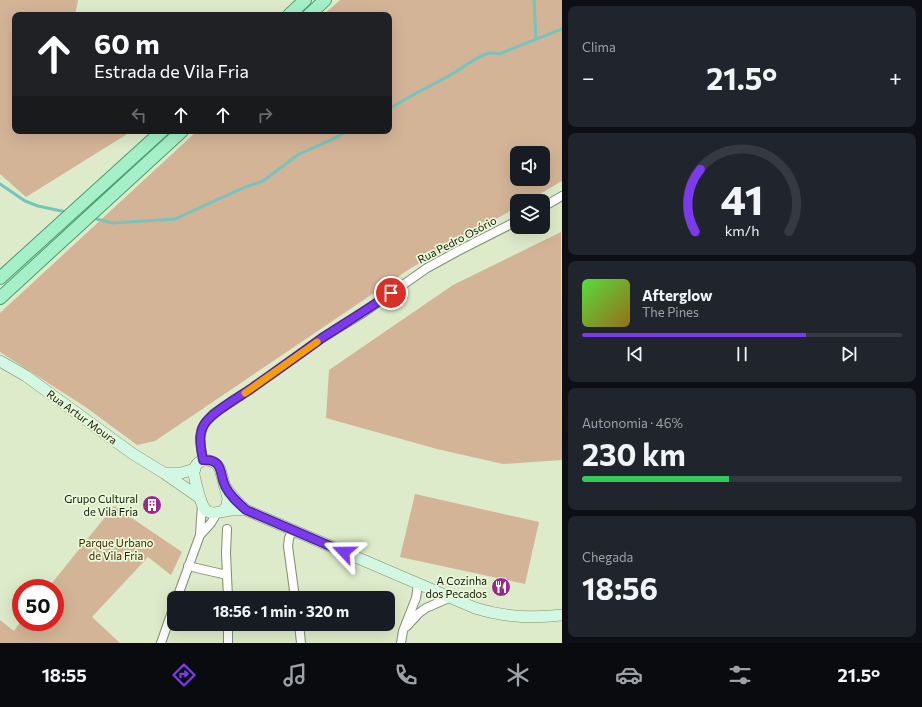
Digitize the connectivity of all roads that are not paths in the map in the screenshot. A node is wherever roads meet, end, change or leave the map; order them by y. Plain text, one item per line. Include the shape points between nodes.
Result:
1 (305, 0) edge
2 (325, 0) edge
3 (292, 12) edge
4 (312, 12) edge
5 (159, 134) edge
6 (179, 134) edge
7 (562, 196) edge
8 (550, 203) edge
9 (510, 224) edge
10 (0, 278) edge
11 (0, 298) edge
12 (0, 361) edge
13 (203, 460) junction
14 (195, 468) junction
15 (164, 473) junction
16 (224, 485) junction
17 (201, 501) junction
18 (246, 510) junction
19 (220, 512) junction
20 (227, 529) dead end
21 (293, 530) junction
22 (200, 536) junction
23 (188, 566) junction
24 (228, 574) junction
25 (418, 584) junction
26 (179, 591) edge
27 (228, 591) edge
28 (294, 591) edge
29 (451, 597) junction
30 (562, 615) edge
31 (167, 624) edge
32 (228, 631) edge
33 (300, 631) edge
34 (403, 631) junction
35 (160, 643) edge
36 (228, 643) edge
37 (301, 643) edge
38 (401, 643) edge

1 - 3 main road
2 - 4 main road
5 - 10 main road
6 - 11 main road
7 - 8 street
9 - 13 street, Rua Pedro Osório via 427,268 213,414 202,428 200,438
12 - 15 main road, Rua Artur Moura via 26,376 133,454
13 - 14 main road
13 - 16 main road via 213,461 218,465
14 - 15 main road via 181,473
14 - 17 main road via 194,474
15 - 17 main road, Rua Artur Moura
16 - 18 main road via 238,504
16 - 19 main road via 228,502
17 - 19 main road, Rua Artur Moura via 205,510
17 - 22 street
18 - 19 main road
18 - 21 main road
19 - 22 street
20 - 24 street
21 - 25 main road
21 - 28 street via 288,546
22 - 23 street
23 - 24 street
23 - 26 street
24 - 27 street
25 - 29 main road
25 - 34 street via 416,598
29 - 30 main road via 474,608 504,616 530,618
29 - 34 street via 422,610
31 - 35 street
32 - 36 street
33 - 37 street
34 - 38 street

